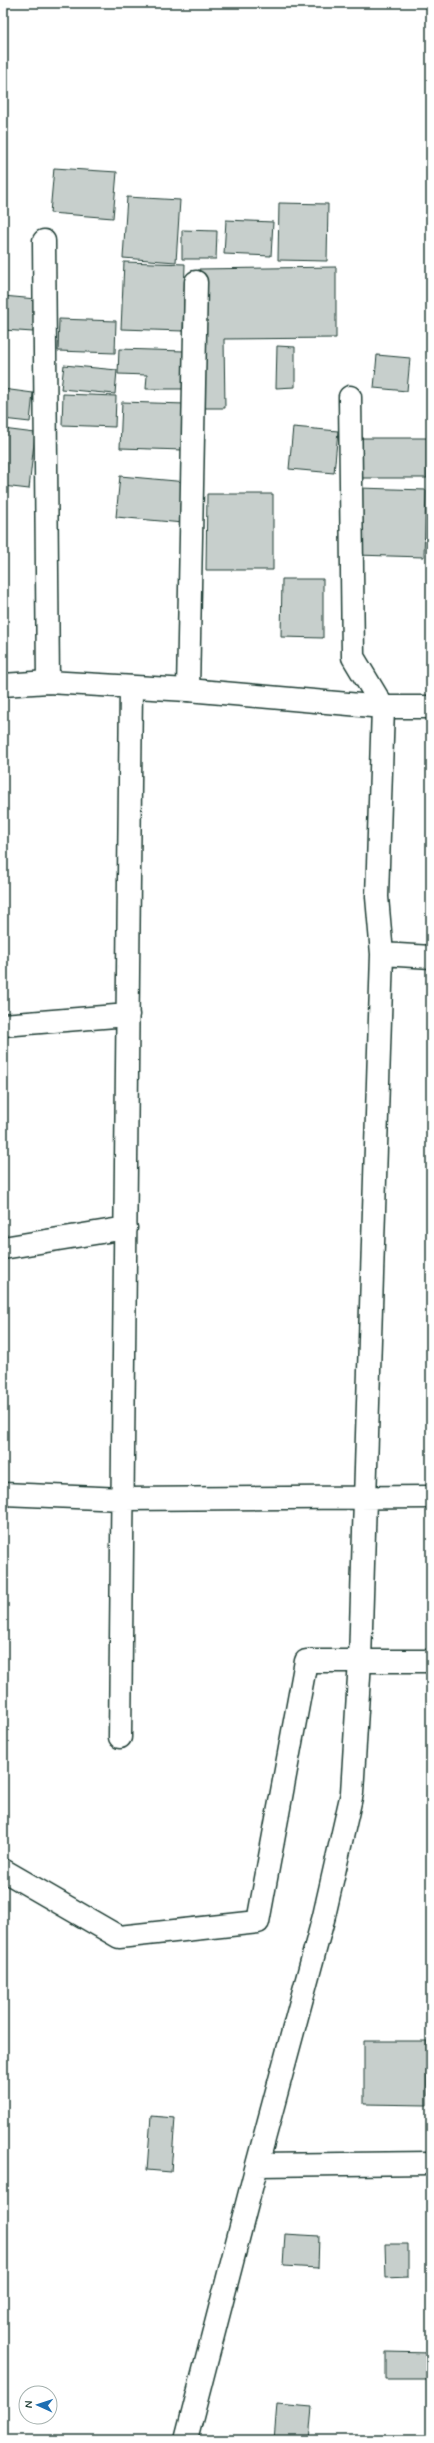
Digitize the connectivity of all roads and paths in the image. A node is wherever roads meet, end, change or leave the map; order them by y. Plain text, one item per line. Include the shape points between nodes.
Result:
1 (44, 241) dead end
2 (196, 282) dead end
3 (350, 397) dead end
4 (48, 682) junction
5 (3, 685) edge
6 (131, 687) junction
7 (188, 690) junction
8 (383, 707) junction
9 (431, 707) edge
10 (382, 954) junction
11 (431, 957) edge
12 (128, 1015) junction
13 (3, 1026) edge
14 (126, 1228) junction
15 (3, 1248) edge
16 (3, 1494) edge
17 (431, 1497) edge
18 (365, 1498) junction
19 (123, 1499) junction
20 (360, 1660) junction
21 (431, 1661) edge
22 (120, 1737) dead end
23 (3, 1870) edge
24 (431, 2163) edge
25 (257, 2165) junction
26 (186, 2440) edge

1 - 4 street
2 - 7 street
3 - 8 street via 353,657
4 - 5 street
4 - 6 street
6 - 7 street
6 - 12 street
7 - 8 street
8 - 9 street
8 - 10 street via 377,897
10 - 11 street
10 - 18 street
12 - 13 street
12 - 14 street
14 - 15 street
14 - 19 street
16 - 19 street
17 - 18 street
18 - 19 street
18 - 20 street
19 - 22 street
20 - 21 street
20 - 23 street via 306,1661 258,1922 119,1937
20 - 25 street via 352,1793 324,1916
24 - 25 street
25 - 26 street

